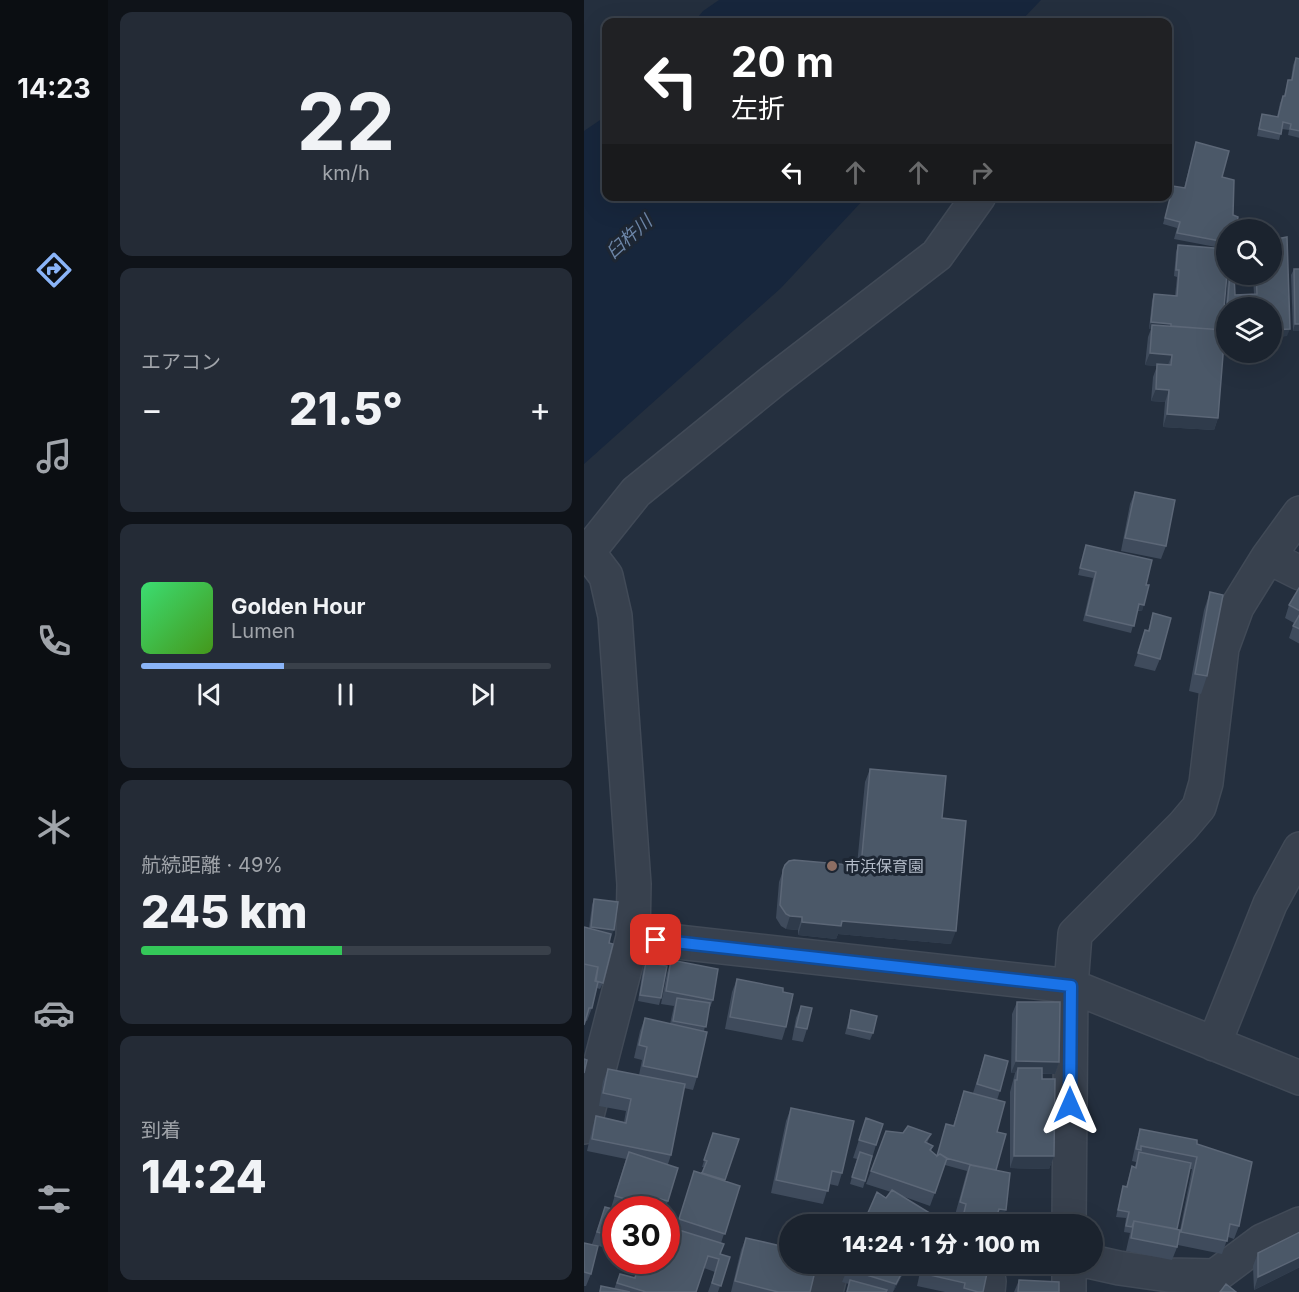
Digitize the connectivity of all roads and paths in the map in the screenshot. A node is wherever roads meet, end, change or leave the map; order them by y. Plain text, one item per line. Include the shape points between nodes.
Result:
1 (975, 201) edge
2 (1300, 513) edge
3 (1268, 557) junction
4 (588, 560) edge
5 (1300, 573) edge
6 (1300, 849) edge
7 (633, 937) junction
8 (1071, 986) junction
9 (1214, 1044) junction
10 (1300, 1078) edge
11 (584, 1127) edge
12 (1069, 1214) edge
13 (1300, 1224) edge
14 (1103, 1264) edge
15 (830, 1274) edge
16 (1069, 1274) edge
17 (826, 1292) edge
18 (1069, 1292) edge

1 - 4 street via 937,255 636,492
2 - 3 street
3 - 5 street
3 - 8 street via 1237,606 1223,648 1206,783 1199,807 1074,934
4 - 7 street via 606,576 615,616 634,884
6 - 9 street via 1270,904
7 - 8 street
7 - 11 street
8 - 9 street
8 - 12 street
9 - 10 street
13 - 14 street via 1262,1241 1215,1276 1169,1275
15 - 17 street
16 - 18 street

